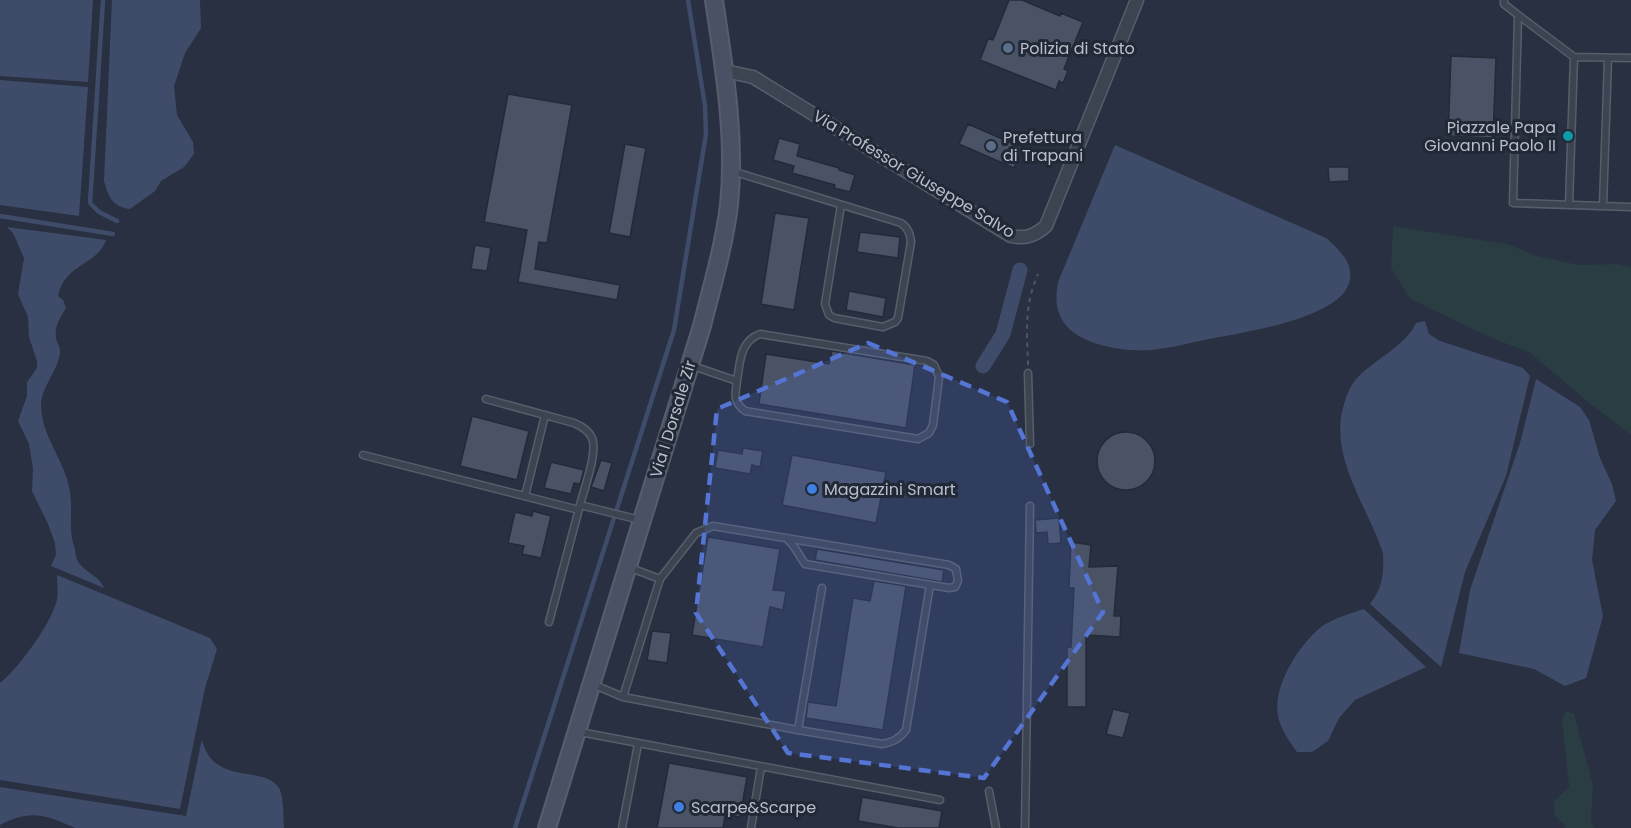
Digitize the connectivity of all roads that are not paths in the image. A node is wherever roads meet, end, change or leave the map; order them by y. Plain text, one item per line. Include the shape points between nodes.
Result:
1 (714, 0) edge
2 (1137, 0) edge
3 (1504, 0) edge
4 (1518, 15) junction
5 (1574, 57) junction
6 (1608, 57) junction
7 (1631, 58) edge
8 (725, 71) junction
9 (731, 171) junction
10 (841, 205) junction
11 (1569, 205) junction
12 (1603, 206) junction
13 (1631, 207) edge
14 (690, 365) junction
15 (1028, 374) road end
16 (737, 381) junction
17 (486, 399) dead end
18 (545, 415) junction
19 (1030, 444) dead end
20 (363, 455) dead end
21 (525, 496) junction
22 (1030, 506) dead end
23 (580, 507) junction
24 (641, 521) junction
25 (786, 538) junction
26 (627, 567) junction
27 (660, 579) junction
28 (930, 585) junction
29 (822, 588) dead end
30 (549, 622) dead end
31 (591, 683) junction
32 (623, 697) junction
33 (798, 730) junction
34 (576, 731) junction
35 (638, 744) junction
36 (761, 767) junction
37 (989, 791) dead end
38 (940, 800) dead end
39 (547, 828) edge
40 (622, 828) edge
41 (751, 828) edge
42 (996, 828) edge
43 (1025, 828) edge

1 - 8 main road, Via I Dorsale Zir
2 - 8 street, Via Professor Giuseppe Salvo via 1046,226 1035,236 1011,236 753,77
3 - 4 lane
4 - 5 lane
4 - 11 lane via 1512,203
5 - 6 lane
5 - 11 lane
6 - 7 lane
6 - 12 lane
8 - 9 main road, Via I Dorsale Zir
9 - 10 lane
9 - 14 main road, Via I Dorsale Zir via 723,242
10 - 10 lane via 901,223 910,234 898,318 889,326 829,315 825,304
11 - 12 lane
12 - 13 lane
14 - 16 lane
14 - 24 main road, Via I Dorsale Zir
15 - 19 lane
16 - 16 lane via 736,402 745,411 918,439 929,433 933,425 939,377 934,365 927,361 760,334 744,347
17 - 18 lane
18 - 21 lane
18 - 23 lane via 584,428 592,438 593,453
20 - 21 lane
21 - 23 lane
22 - 43 lane
23 - 24 lane
23 - 30 lane
24 - 26 main road, Via I Dorsale Zir
25 - 27 lane via 713,526 696,533
25 - 28 lane via 805,564
25 - 28 lane via 956,569 955,587
26 - 27 lane
26 - 31 main road, Via I Dorsale Zir
27 - 32 lane
28 - 33 lane via 906,730 900,738 882,744
29 - 33 lane
31 - 32 lane
31 - 34 main road, Via I Dorsale Zir
32 - 33 lane
34 - 35 lane
34 - 39 main road, Via I Dorsale Zir
35 - 36 lane
35 - 40 lane
36 - 38 lane
36 - 41 lane
37 - 42 lane

